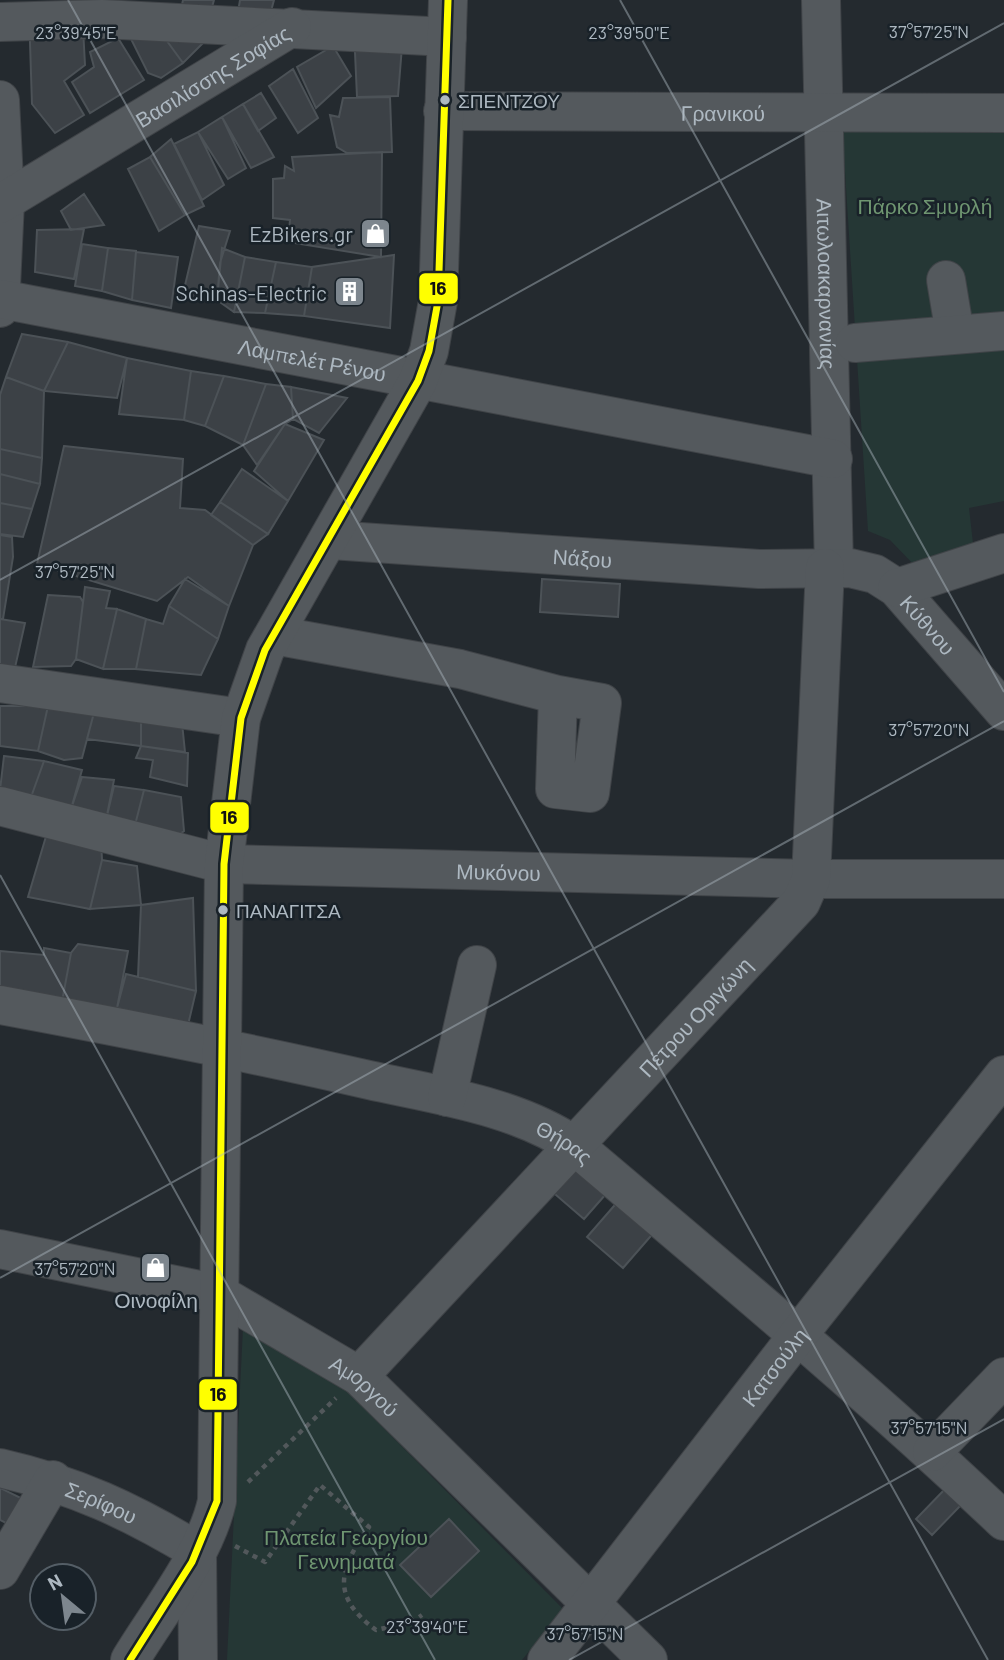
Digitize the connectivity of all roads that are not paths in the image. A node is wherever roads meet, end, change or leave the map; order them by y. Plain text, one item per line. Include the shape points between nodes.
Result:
1 (821, 0) edge
2 (447, 19) edge
3 (0, 22) edge
4 (292, 27) junction
5 (0, 100) edge
6 (443, 111) junction
7 (825, 111) junction
8 (1004, 113) edge
9 (3, 202) edge
10 (946, 280) dead end
11 (0, 299) edge
12 (0, 308) edge
13 (1004, 331) edge
14 (955, 334) junction
15 (855, 343) dead end
16 (418, 381) junction
17 (833, 459) junction
18 (331, 540) junction
19 (1004, 554) edge
20 (830, 568) junction
21 (897, 588) junction
22 (274, 635) junction
23 (0, 683) edge
24 (558, 695) dead end
25 (1004, 711) edge
26 (241, 718) junction
27 (0, 806) edge
28 (224, 864) junction
29 (1004, 878) edge
30 (811, 879) junction
31 (477, 965) dead end
32 (0, 1005) edge
33 (222, 1047) junction
34 (1004, 1075) edge
35 (447, 1097) junction
36 (575, 1146) junction
37 (0, 1249) edge
38 (219, 1294) junction
39 (798, 1335) junction
40 (359, 1376) junction
41 (1004, 1377) edge
42 (932, 1452) junction
43 (0, 1468) edge
44 (54, 1480) junction
45 (1004, 1521) edge
46 (207, 1528) junction
47 (0, 1570) edge
48 (591, 1603) junction
49 (130, 1660) edge
50 (198, 1660) edge
51 (547, 1660) edge
52 (648, 1660) edge

1 - 7 street, Αιτωλοακαρνανίας
2 - 4 street, Βασιλίσσης Σοφίας
2 - 6 street
3 - 4 street via 103,19
4 - 9 street, Βασιλίσσης Σοφίας
5 - 9 street
6 - 7 street, Γρανικού
6 - 16 street via 438,301
7 - 8 street, Γρανικού
7 - 17 street, Αιτωλοακαρνανίας
9 - 11 street
10 - 14 street
11 - 12 street
11 - 16 street, Λαμπελέτ Ρένου
13 - 14 street
14 - 15 street
16 - 17 street, Λαμπελέτ Ρένου
16 - 18 street
17 - 20 street, Αιτωλοακαρνανίας
18 - 20 street, Νάξου via 759,569
18 - 22 street
19 - 21 street
20 - 21 street, Κύθνου via 868,571
20 - 30 street, Πέτρου Οριγώνη
21 - 25 street, Κύθνου
22 - 24 street via 460,669
22 - 26 street via 255,671
23 - 26 street
26 - 28 street
27 - 28 street, Μυκόνου
28 - 30 street, Μυκόνου
28 - 33 street
29 - 30 street, Μυκόνου
30 - 36 street, Πέτρου Οριγώνη via 801,902
31 - 35 street
32 - 33 street, Θήρας
33 - 35 street, Θήρας
33 - 38 street
34 - 39 street, Κατσούλη
35 - 36 street, Θήρας via 536,1124
36 - 39 street, Θήρας
36 - 40 street, Πέτρου Οριγώνη
37 - 38 street, Αμοργού
38 - 40 street, Αμοργού
38 - 46 street
39 - 42 street, Θήρας
39 - 48 street, Κατσούλη
40 - 48 street, Αμοργού
41 - 42 street
42 - 45 street, Θήρας
43 - 44 street, Σερίφου
44 - 46 street, Σερίφου via 129,1512
44 - 47 street
46 - 49 street
46 - 50 street
48 - 51 street, Κατσούλη
48 - 52 street, Αμοργού

